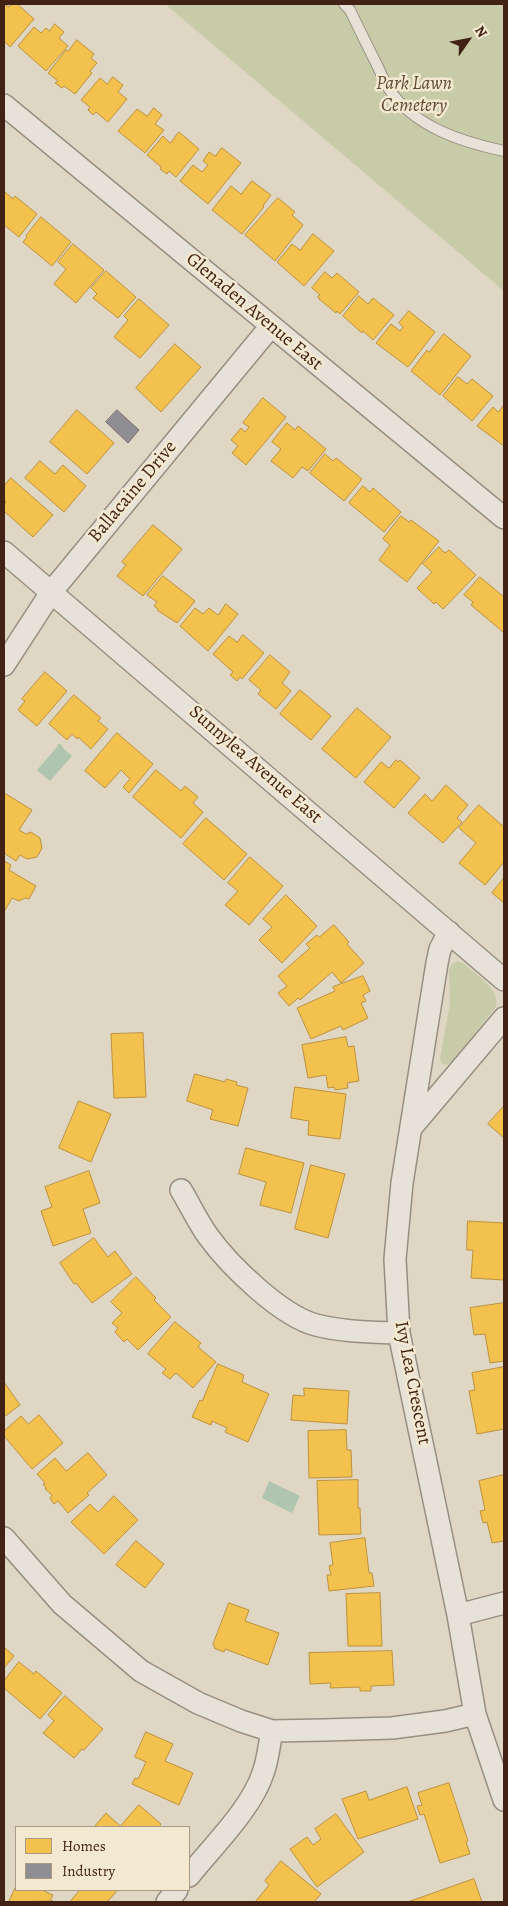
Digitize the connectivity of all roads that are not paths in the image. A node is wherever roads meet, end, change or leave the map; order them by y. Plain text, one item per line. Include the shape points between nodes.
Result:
1 (344, 4) edge
2 (4, 105) edge
3 (504, 151) edge
4 (271, 326) junction
5 (504, 518) edge
6 (4, 552) edge
7 (52, 591) junction
8 (4, 665) edge
9 (449, 932) junction
10 (504, 980) edge
11 (504, 1018) edge
12 (410, 1128) junction
13 (181, 1190) dead end
14 (399, 1333) junction
15 (4, 1538) edge
16 (504, 1603) edge
17 (458, 1615) junction
18 (475, 1714) junction
19 (272, 1732) junction
20 (504, 1800) edge
21 (190, 1875) edge
22 (176, 1891) edge
23 (167, 1902) edge

1 - 3 lane via 389,89 402,105 437,130
2 - 4 street, Glenaden Avenue East
4 - 5 street, Glenaden Avenue East
4 - 7 street, Ballacaine Drive
6 - 7 street, Sunnylea Avenue East
7 - 8 street, Ballacaine Drive
7 - 9 street, Sunnylea Avenue East
9 - 10 street, Sunnylea Avenue East
9 - 12 street, Ivy Lea Crescent via 440,950
11 - 12 street
12 - 14 street, Ivy Lea Crescent via 395,1259
13 - 14 street via 207,1235 226,1258 292,1314 317,1326 345,1331
14 - 17 street, Ivy Lea Crescent
15 - 19 street via 62,1604 141,1671 198,1703
16 - 17 street
17 - 18 street, Ivy Lea Crescent
18 - 19 street via 392,1728
18 - 20 street, Ivy Lea Crescent
19 - 21 street via 263,1775 255,1790 236,1819
22 - 23 street

